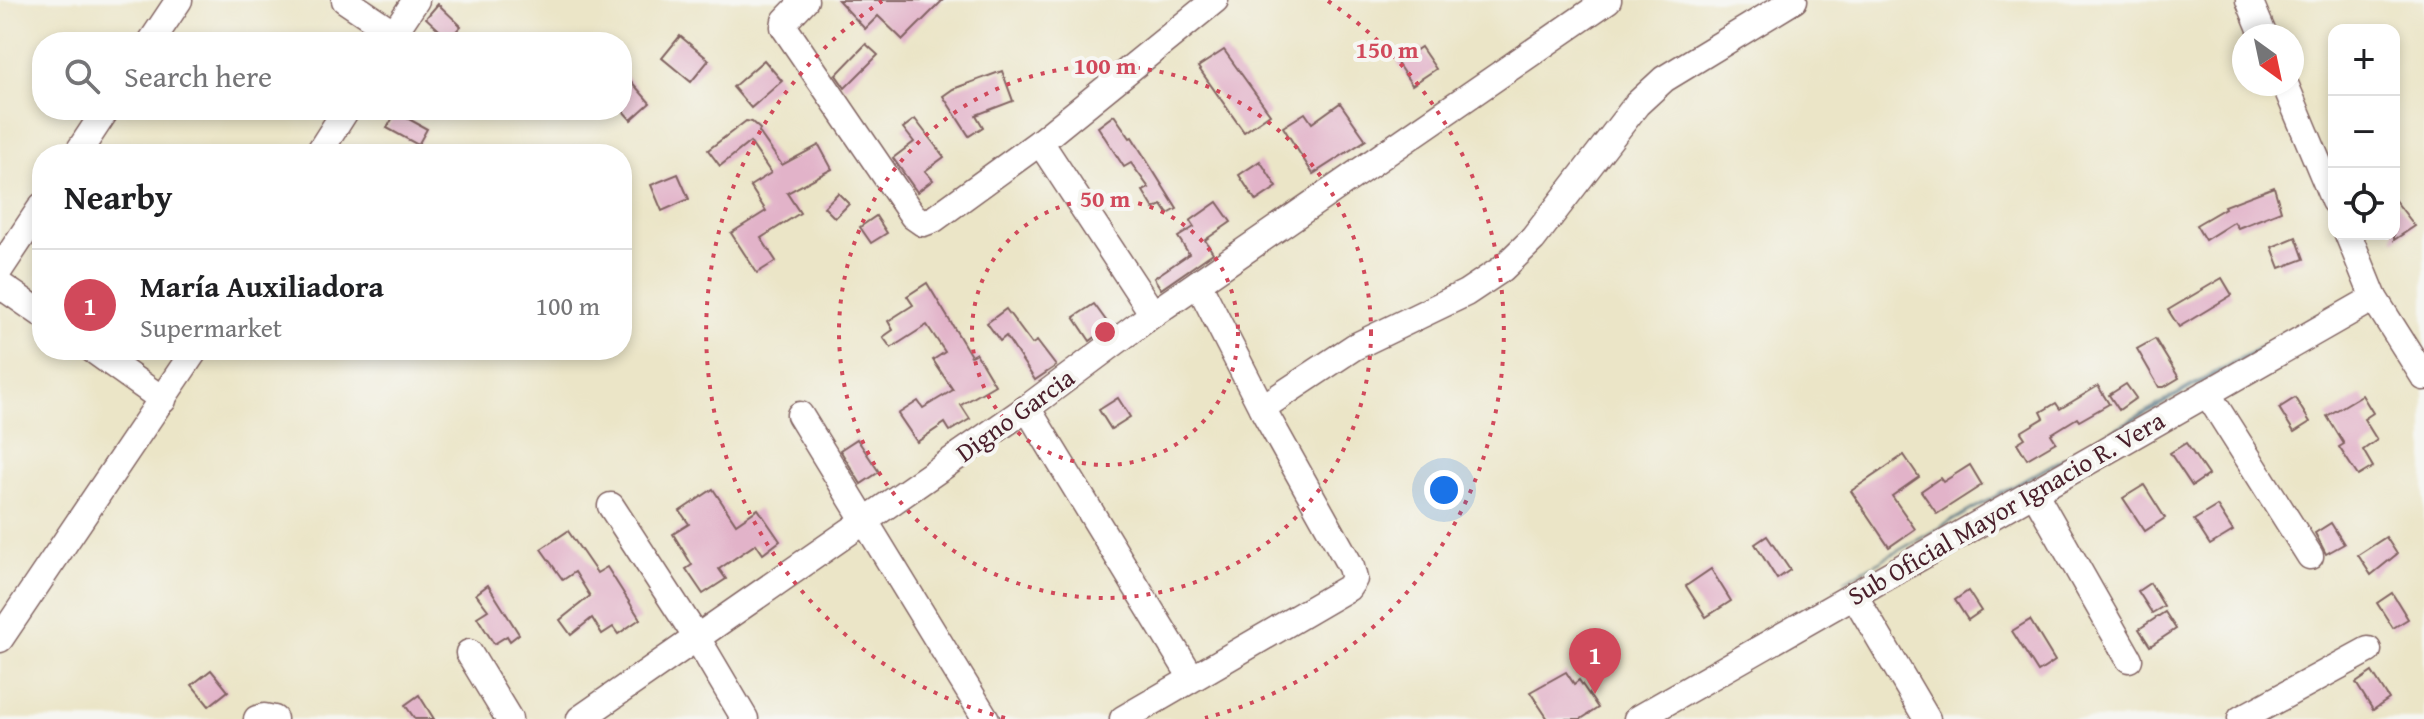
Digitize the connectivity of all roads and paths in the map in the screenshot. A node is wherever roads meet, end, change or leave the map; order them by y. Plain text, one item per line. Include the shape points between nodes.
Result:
1 (179, 0) edge
2 (345, 0) edge
3 (416, 0) edge
4 (805, 0) edge
5 (1215, 0) edge
6 (1608, 0) edge
7 (1794, 0) edge
8 (2249, 0) edge
9 (2259, 24) edge
10 (158, 32) edge
11 (385, 32) edge
12 (394, 32) edge
13 (2290, 96) edge
14 (99, 120) edge
15 (340, 120) edge
16 (1040, 142) junction
17 (84, 144) edge
18 (324, 144) edge
19 (2328, 187) edge
20 (32, 221) edge
21 (2350, 240) edge
22 (0, 269) edge
23 (1198, 283) junction
24 (0, 285) edge
25 (2374, 298) junction
26 (32, 307) edge
27 (1153, 314) junction
28 (107, 360) edge
29 (189, 360) edge
30 (2424, 377) edge
31 (2207, 393) junction
32 (163, 400) junction
33 (1027, 408) junction
34 (1262, 408) junction
35 (800, 415) dead end
36 (2034, 492) junction
37 (611, 506) dead end
38 (864, 521) junction
39 (2310, 556) dead end
40 (1854, 595) junction
41 (697, 638) junction
42 (0, 639) edge
43 (2368, 650) dead end
44 (469, 653) dead end
45 (2129, 659) dead end
46 (1192, 678) junction
47 (257, 719) edge
48 (274, 719) edge
49 (509, 719) edge
50 (580, 719) edge
51 (745, 719) edge
52 (986, 719) edge
53 (1123, 719) edge
54 (1637, 719) edge
55 (1927, 719) edge
56 (2241, 719) edge

1 - 10 street
2 - 11 street
3 - 12 street
4 - 16 street via 784,27 917,221 934,219
5 - 16 street
6 - 23 street, Digno Garcia
7 - 34 street via 1664,79 1637,104 1533,239 1502,269 1466,293 1354,347
8 - 9 street
13 - 19 street
14 - 17 street
15 - 18 street
16 - 27 street
20 - 22 street
21 - 25 street
23 - 27 street, Digno Garcia
23 - 34 street
24 - 26 street
25 - 30 street
25 - 31 street, Sub Oficial Mayor Ignacio R. Vera
27 - 33 street, Digno Garcia
28 - 32 street
29 - 32 street
31 - 36 street, Sub Oficial Mayor Ignacio R. Vera
31 - 39 street
32 - 42 street
33 - 38 street, Digno Garcia
33 - 46 street
34 - 46 street via 1354,579 1348,588
35 - 38 street
36 - 40 street, Sub Oficial Mayor Ignacio R. Vera
36 - 45 street
37 - 41 street
38 - 41 street, Digno Garcia
38 - 52 street
40 - 54 street, Sub Oficial Mayor Ignacio R. Vera
40 - 55 street
41 - 50 street, Digno Garcia
41 - 51 street
43 - 56 street
44 - 49 street
46 - 53 street
47 - 48 street

